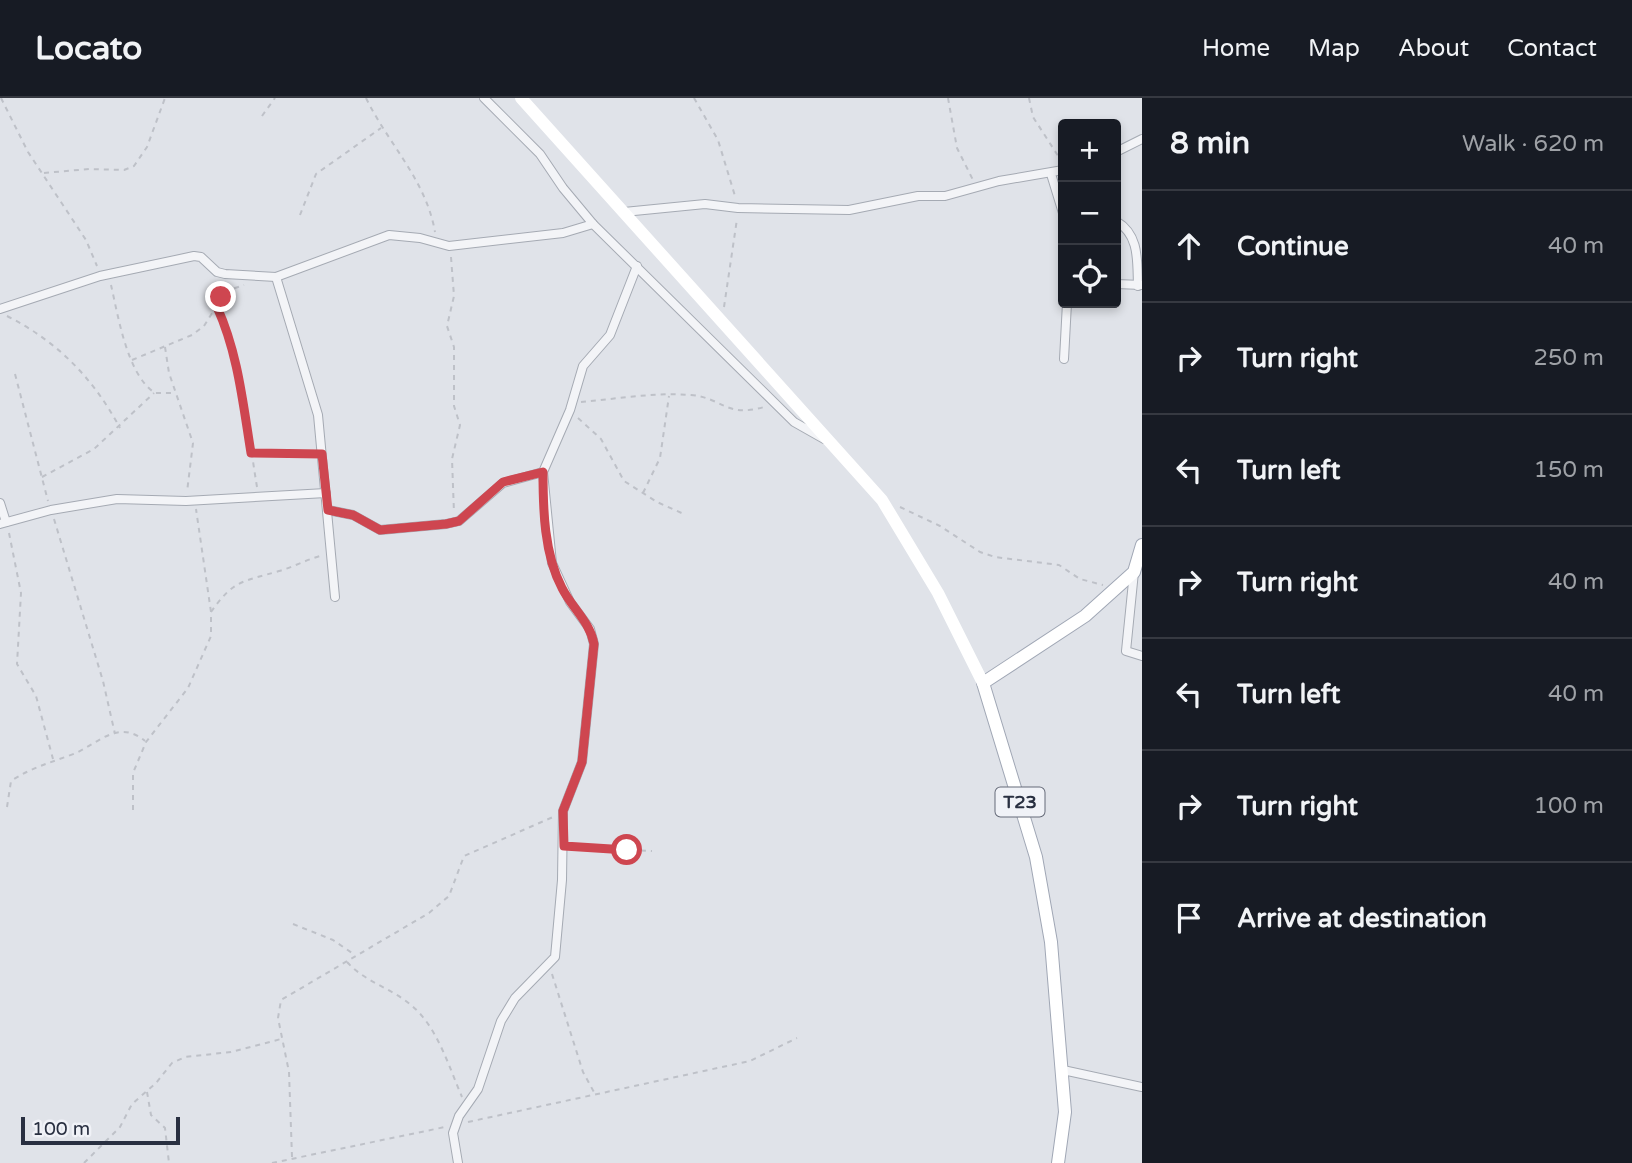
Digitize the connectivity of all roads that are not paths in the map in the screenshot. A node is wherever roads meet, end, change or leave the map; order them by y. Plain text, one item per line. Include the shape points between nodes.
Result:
1 (484, 98) edge
2 (521, 98) edge
3 (1142, 139) edge
4 (1121, 150) edge
5 (1058, 172) edge
6 (1051, 174) junction
7 (1058, 196) edge
8 (624, 212) junction
9 (593, 224) junction
10 (1121, 224) edge
11 (637, 267) junction
12 (276, 277) junction
13 (1121, 284) edge
14 (1140, 285) edge
15 (1067, 308) edge
16 (0, 311) edge
17 (1064, 359) dead end
18 (826, 441) junction
19 (543, 472) junction
20 (326, 493) junction
21 (0, 503) edge
22 (328, 510) junction
23 (3, 523) edge
24 (1142, 545) edge
25 (1134, 572) junction
26 (335, 597) dead end
27 (1142, 656) edge
28 (983, 683) junction
29 (1063, 1070) junction
30 (1142, 1087) edge
31 (458, 1163) edge
32 (1058, 1163) edge

1 - 9 street via 540,154
2 - 8 main road
3 - 4 street
5 - 6 street
6 - 7 street
6 - 8 street via 849,209 705,204
8 - 18 main road
9 - 11 street
9 - 12 street via 564,233 449,246 389,235
10 - 14 street via 1134,240
11 - 18 street via 794,422
11 - 19 street via 610,335 583,366
12 - 16 street via 217,272 194,256 105,275
12 - 20 street via 318,415
13 - 14 street
15 - 17 street
18 - 28 main road via 882,500 938,593
19 - 22 street via 503,482 454,522 390,531
19 - 31 street via 552,563 594,644 582,762 563,811 555,957 508,1008 488,1051 478,1089 455,1125 452,1142
20 - 22 street
20 - 23 street via 190,501 117,499
21 - 23 street
22 - 26 street
24 - 25 main road
25 - 27 street via 1126,651
25 - 28 main road via 1085,616
28 - 29 main road, T23 via 1036,857 1051,942
29 - 30 street
29 - 32 main road, T23 via 1065,1112

